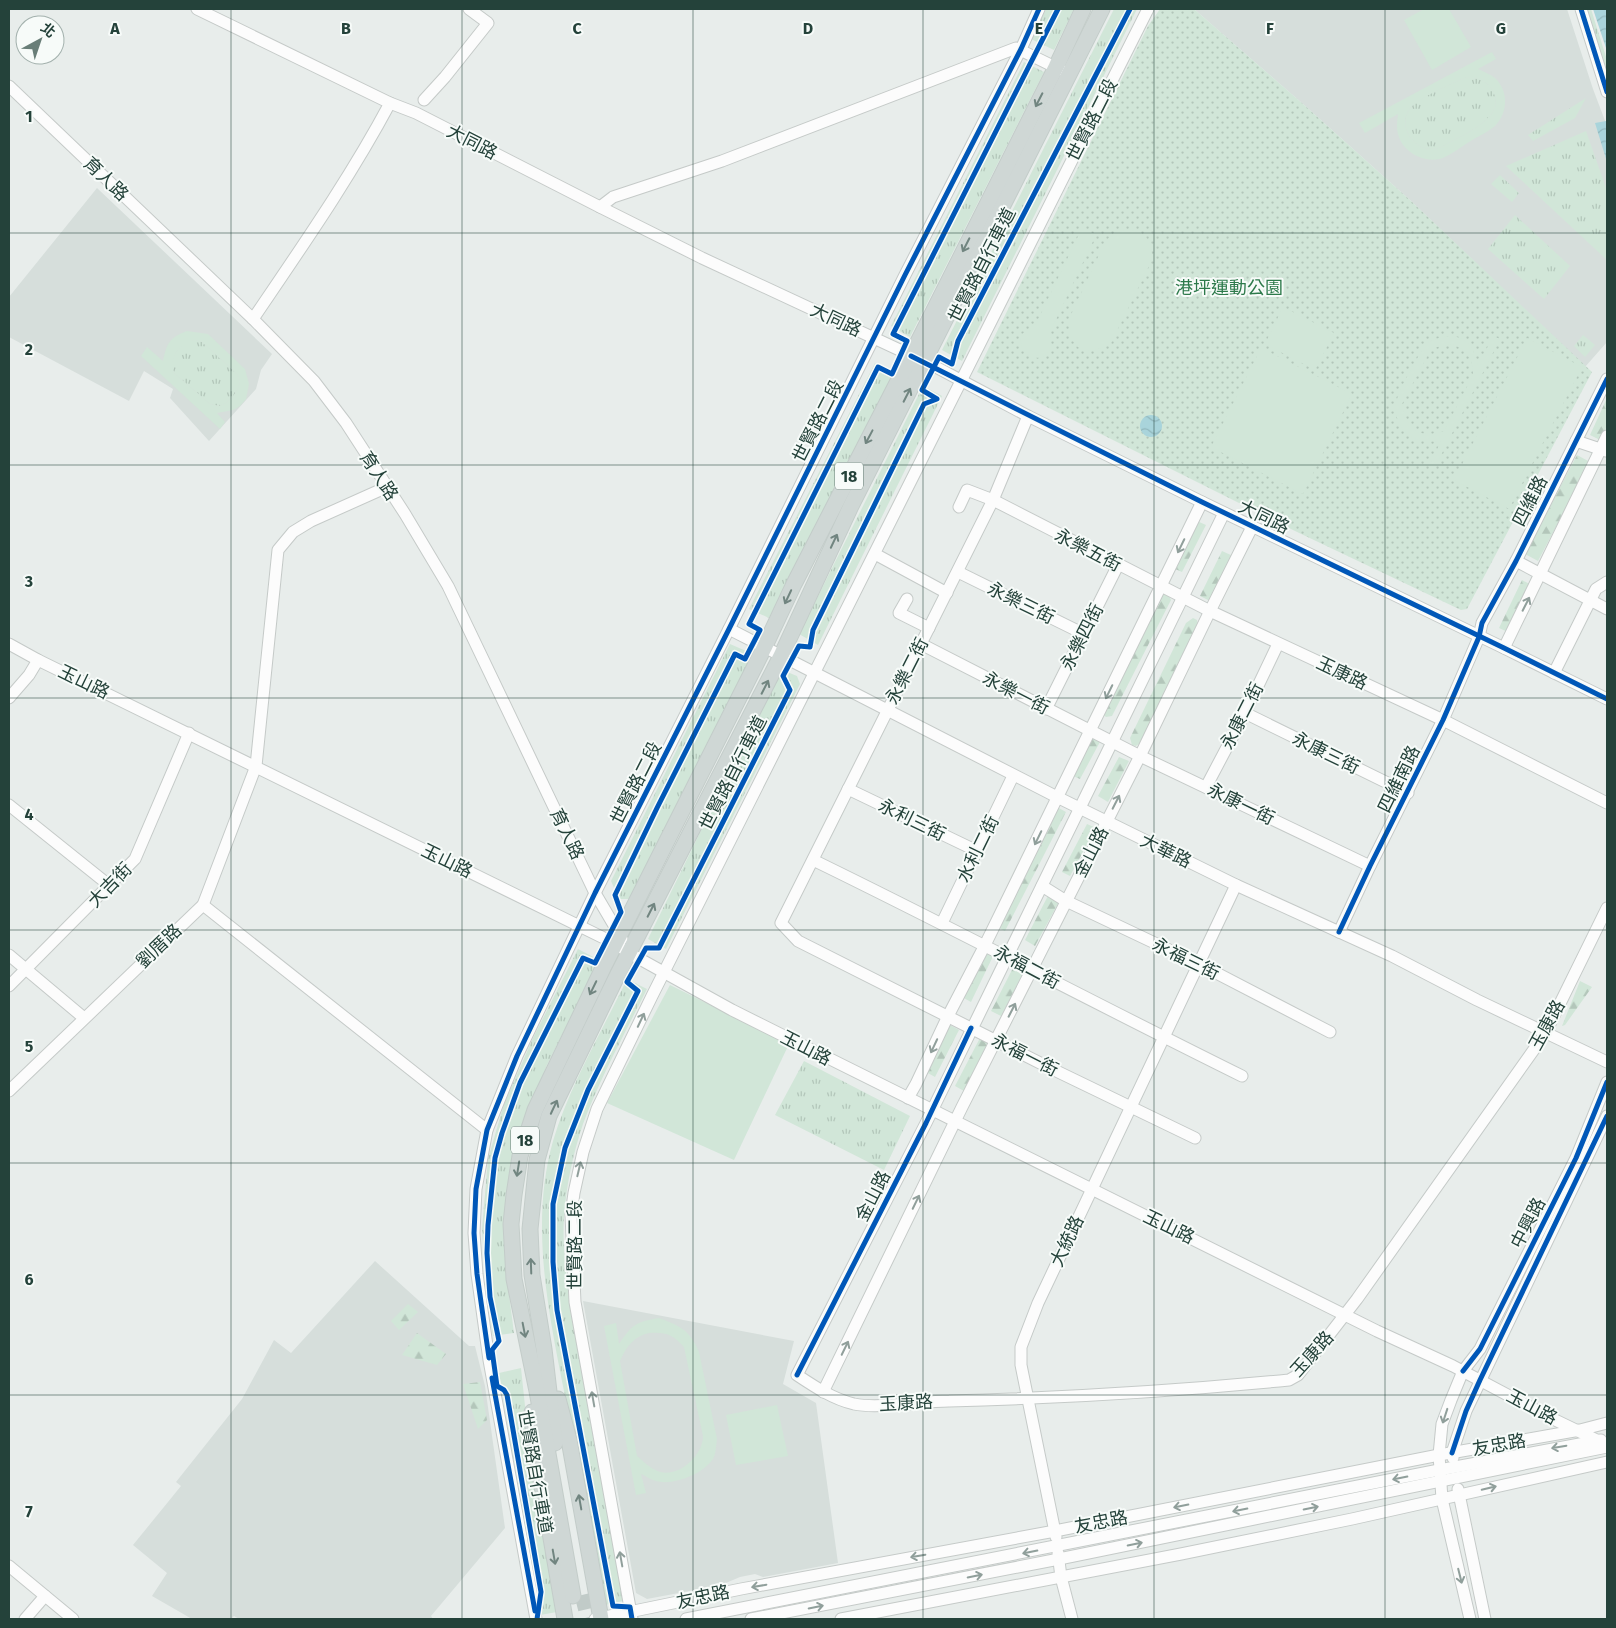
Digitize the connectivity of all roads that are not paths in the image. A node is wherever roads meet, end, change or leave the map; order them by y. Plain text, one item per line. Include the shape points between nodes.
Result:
1 (198, 9) edge
2 (469, 9) edge
3 (1039, 9) edge
4 (1083, 9) edge
5 (1102, 9) edge
6 (1148, 9) edge
7 (1582, 9) edge
8 (1021, 49) junction
9 (1056, 67) junction
10 (1070, 74) junction
11 (9, 86) edge
12 (1607, 92) edge
13 (424, 100) dead end
14 (390, 103) junction
15 (600, 207) junction
16 (253, 318) junction
17 (874, 338) junction
18 (918, 358) junction
19 (1607, 379) edge
20 (962, 380) junction
21 (1028, 416) junction
22 (1607, 436) edge
23 (1576, 441) junction
24 (1604, 450) edge
25 (387, 487) junction
26 (993, 500) junction
27 (1202, 502) junction
28 (959, 507) dead end
29 (1224, 513) junction
30 (1252, 527) junction
31 (875, 554) junction
32 (1516, 561) junction
33 (1118, 565) junction
34 (958, 572) junction
35 (1542, 574) junction
36 (1607, 582) edge
37 (1161, 587) junction
38 (947, 593) junction
39 (1183, 598) junction
40 (906, 599) dead end
41 (1591, 600) junction
42 (1607, 609) edge
43 (1210, 611) junction
44 (929, 628) junction
45 (729, 629) junction
46 (1084, 634) junction
47 (1479, 637) junction
48 (9, 644) edge
49 (921, 644) junction
50 (1278, 644) junction
51 (764, 648) junction
52 (1504, 648) junction
53 (780, 656) junction
54 (38, 660) junction
55 (1554, 673) junction
56 (814, 674) junction
57 (9, 698) edge
58 (1607, 699) edge
59 (1046, 709) junction
60 (887, 711) junction
61 (1245, 714) junction
62 (1443, 720) junction
63 (1090, 731) junction
64 (189, 733) junction
65 (1111, 742) junction
66 (1140, 756) junction
67 (256, 766) junction
68 (1013, 776) junction
69 (1206, 787) junction
70 (848, 789) junction
71 (1408, 793) junction
72 (1057, 798) junction
73 (1607, 803) edge
74 (9, 804) edge
75 (1079, 807) junction
76 (1106, 821) junction
77 (977, 851) junction
78 (813, 860) junction
79 (1370, 866) junction
80 (1236, 885) junction
81 (110, 886) junction
82 (1042, 886) junction
83 (595, 893) junction
84 (1066, 901) junction
85 (203, 905) junction
86 (1607, 908) edge
87 (781, 923) joint
88 (942, 923) junction
89 (580, 926) junction
90 (1339, 932) junction
91 (618, 940) junction
92 (985, 945) junction
93 (629, 954) junction
94 (9, 956) edge
95 (1007, 957) junction
96 (1198, 964) junction
97 (26, 970) junction
98 (1032, 970) junction
99 (664, 972) junction
100 (9, 986) edge
101 (948, 1016) junction
102 (84, 1018) junction
103 (971, 1028) junction
104 (1330, 1032) dead end
105 (1545, 1034) junction
106 (1164, 1038) junction
107 (996, 1041) junction
108 (1607, 1062) edge
109 (1242, 1076) dead end
110 (1607, 1082) edge
111 (9, 1091) edge
112 (908, 1098) junction
113 (1130, 1106) junction
114 (932, 1110) junction
115 (1607, 1116) edge
116 (955, 1122) junction
117 (487, 1130) junction
118 (1195, 1138) dead end
119 (1091, 1189) junction
120 (1345, 1315) junction
121 (544, 1349) junction
122 (528, 1353) junction
123 (1463, 1371) junction
124 (797, 1375) joint
125 (1480, 1380) junction
126 (823, 1392) junction
127 (1027, 1399) junction
128 (1607, 1423) edge
129 (1580, 1430) junction
130 (1605, 1443) edge
131 (1452, 1453) junction
132 (1439, 1455) junction
133 (1607, 1462) edge
134 (1439, 1470) junction
135 (1455, 1473) junction
136 (1440, 1482) junction
137 (1458, 1495) junction
138 (1442, 1499) junction
139 (1055, 1531) junction
140 (1057, 1546) junction
141 (1059, 1559) junction
142 (9, 1566) edge
143 (1061, 1577) junction
144 (45, 1596) junction
145 (631, 1616) edge
146 (25, 1619) edge
147 (73, 1619) edge
148 (536, 1619) edge
149 (565, 1619) edge
150 (599, 1619) edge
151 (686, 1619) edge
152 (751, 1619) edge
153 (841, 1619) edge
154 (1072, 1619) edge
155 (1470, 1619) edge
156 (1484, 1619) edge

1 - 14 street, 大同路
2 - 13 street via 488,23
3 - 8 street, 世賢路二段
4 - 9 main road, 18
5 - 10 main road, 18
6 - 20 street, 世賢路二段
7 - 12 street
8 - 9 street
8 - 15 street via 1016,48 722,161 613,197
8 - 17 street, 世賢路二段
9 - 10 street
9 -> 18 main road, 18
10 - 18 main road, 18
11 - 16 street, 育人路
14 - 15 street, 大同路 via 416,113
14 - 16 street via 349,175
15 - 17 street, 大同路
16 - 25 street, 育人路 via 314,381 346,423
17 - 18 street, 大同路
17 - 45 street, 世賢路二段
18 - 20 street, 大同路
18 -> 51 main road, 18 via 794,584
53 -> 18 main road, 18
19 - 23 street, 四維路
20 - 21 street, 大同路
20 - 31 street, 世賢路二段
21 - 26 street, 永樂二街
21 - 27 street, 大同路
22 - 24 street
23 - 24 street
23 - 32 street, 四維路
24 - 35 street
25 - 67 street, 劉厝路 via 299,528 278,550
25 - 83 street, 育人路 via 448,586
26 - 28 street, 永樂五街 via 967,490
26 - 33 street, 永樂五街
26 - 34 street, 永樂二街
27 - 29 street, 大同路
27 -> 37 street
29 - 30 street, 大同路
29 - 39 street, 金山路
30 - 43 street, 金山路
30 - 47 street, 大同路
31 - 38 street
31 - 56 street, 世賢路二段
32 - 35 street
32 - 47 street, 四維路 via 1482,623
33 - 37 street, 永樂五街
33 - 46 street, 永樂四街
34 - 38 street, 永樂二街
34 - 46 street, 永樂三街
35 - 41 street
52 -> 35 street
36 - 41 street via 1596,589
37 - 39 street, 永樂五街
37 -> 63 street
38 - 44 street, 永樂二街
39 - 43 street, 玉康路
39 - 65 street, 金山路
40 - 44 street via 899,613
41 - 42 street
41 - 55 street
43 - 50 street, 玉康路
43 - 66 street, 金山路
44 - 49 street, 永樂二街
45 - 51 street, 大華路
45 - 83 street, 世賢路二段
46 - 59 street, 永樂四街
47 - 52 street, 大同路
47 - 62 street, 四維南路
48 - 54 street, 玉山路
49 - 59 street, 永樂一街
49 - 60 street, 永樂二街
50 - 61 street, 永康二街
50 - 62 street, 玉康路
51 - 53 street, 大華路
51 - 91 main road, 18
52 - 55 street, 大同路
53 - 56 street, 大華路
93 -> 53 main road, 18
54 - 57 street
54 - 64 street, 玉山路
55 - 58 street, 大同路
56 - 60 street, 大華路
56 - 99 street, 世賢路二段
59 - 63 street, 永樂一街
60 - 68 street, 大華路
60 - 70 street, 永樂二街
61 - 69 street, 永康二街
61 - 71 street, 永康三街
62 - 71 street, 四維南路
62 - 73 street, 玉康路
63 - 65 street, 永樂一街
63 - 72 street
64 - 67 street, 玉山路
64 - 81 street, 大吉街 via 135,859
65 - 66 street, 永康一街
65 - 75 street, 金山路
66 - 69 street, 永康一街
76 -> 66 street, 金山路
67 - 85 street, 劉厝路
67 - 89 street, 玉山路
68 - 72 street, 大華路
68 - 77 street, 水利二街
69 - 79 street, 永康一街
70 - 77 street, 永利三街
70 - 78 street, 永樂二街
71 - 79 street, 四維南路
72 - 75 street, 大華路
72 -> 92 street
74 - 81 street
75 - 76 street, 大華路
75 - 82 street, 金山路
76 - 80 street, 大華路
76 - 84 street, 金山路
77 - 88 street, 水利二街
78 - 87 street, 永樂二街
78 - 88 street, 永福二街
79 - 90 street, 四維南路
80 - 90 street, 大華路
80 - 96 street, 大統路
81 - 97 street, 大吉街
82 - 84 street, 永福三街
82 - 95 street, 金山路
83 - 89 street, 世賢路二段
83 - 91 street, 育人路
84 - 96 street, 永福三街
84 - 98 street, 金山路
85 - 102 street, 劉厝路
85 - 117 street
86 - 105 street, 玉康路
87 - 101 street, 永福一街 via 798,941
88 - 92 street, 永福二街
89 - 91 street, 玉山路
89 - 117 street, 世賢路二段 via 517,1056
90 - 105 street, 大華路
91 - 93 street, 育人路
91 -> 122 main road, 18 via 535,1110 520,1156 511,1224 514,1279
92 - 95 street, 永福二街
92 - 101 street
93 - 99 street, 玉山路
121 -> 93 main road, 18 via 532,1275 530,1229 537,1160 550,1116
94 - 97 street
95 - 98 street, 永福二街
95 - 103 street, 金山路
96 - 104 street, 永福三街
96 - 106 street, 大統路
97 - 100 street, 大吉街
97 - 102 street
98 - 106 street, 永福二街
107 -> 98 street, 金山路
99 - 112 street, 玉山路 via 732,1010
145 -> 99 street, 世賢路二段 via 575,1302 571,1215 583,1152 597,1109
101 - 103 street, 永福一街
101 -> 112 street
102 - 111 street, 劉厝路
103 - 107 street, 永福一街
103 - 114 street, 金山路
105 - 108 street, 大華路
105 - 120 street, 玉康路
106 - 109 street, 永福二街
106 - 113 street, 大統路
107 - 113 street, 永福一街
107 - 116 street, 金山路
110 - 123 street, 中興路 via 1568,1174 1480,1349
112 - 114 street, 玉山路
113 - 118 street, 永福一街
113 - 119 street, 大統路
114 - 116 street, 玉山路
114 - 124 street, 金山路
115 - 125 street, 中興路
116 - 119 street, 玉山路
126 -> 116 street, 金山路
117 - 148 street, 世賢路二段 via 476,1189 474,1233 477,1274 489,1360
119 - 120 street, 玉山路
119 - 127 street, 大統路 via 1023,1339 1021,1365
120 - 123 street, 玉山路
120 - 127 street, 玉康路 via 1298,1375 1289,1380
121 - 122 main road, 18 via 578,1595
150 -> 121 main road, 18 via 569,1440
122 -> 149 main road, 18 via 534,1440
123 - 125 street, 玉山路
123 -> 132 street, 中興路 via 1442,1424
124 - 126 street, 玉康路
125 - 129 street, 玉山路
125 - 131 street, 中興路
126 - 127 street, 玉康路 via 855,1404 874,1405
127 - 139 street, 大統路
128 - 129 street, 友忠路
129 - 130 street, 玉山路
129 - 131 street, 友忠路
130 - 135 street, 友忠路
131 - 132 street, 友忠路
131 - 135 street
132 - 134 street, 中興路
132 -> 139 street, 友忠路
137 -> 133 street
134 - 135 street, 友忠路
134 - 136 street, 中興路
134 -> 140 street, 友忠路
135 - 136 street, 友忠路
135 - 137 street
136 - 138 street, 中興路
141 -> 136 street, 友忠路
137 - 138 street
137 - 156 street
138 - 143 street
138 -> 155 street, 中興路
139 - 140 street, 大統路
139 -> 145 street, 友忠路 via 751,1587
140 - 141 street, 大統路
140 -> 151 street, 友忠路
141 - 143 street, 大統路
152 -> 141 street, 友忠路
142 - 144 street
143 - 153 street
143 - 154 street, 大統路
144 - 146 street
144 - 147 street
145 - 150 street, 友忠路

